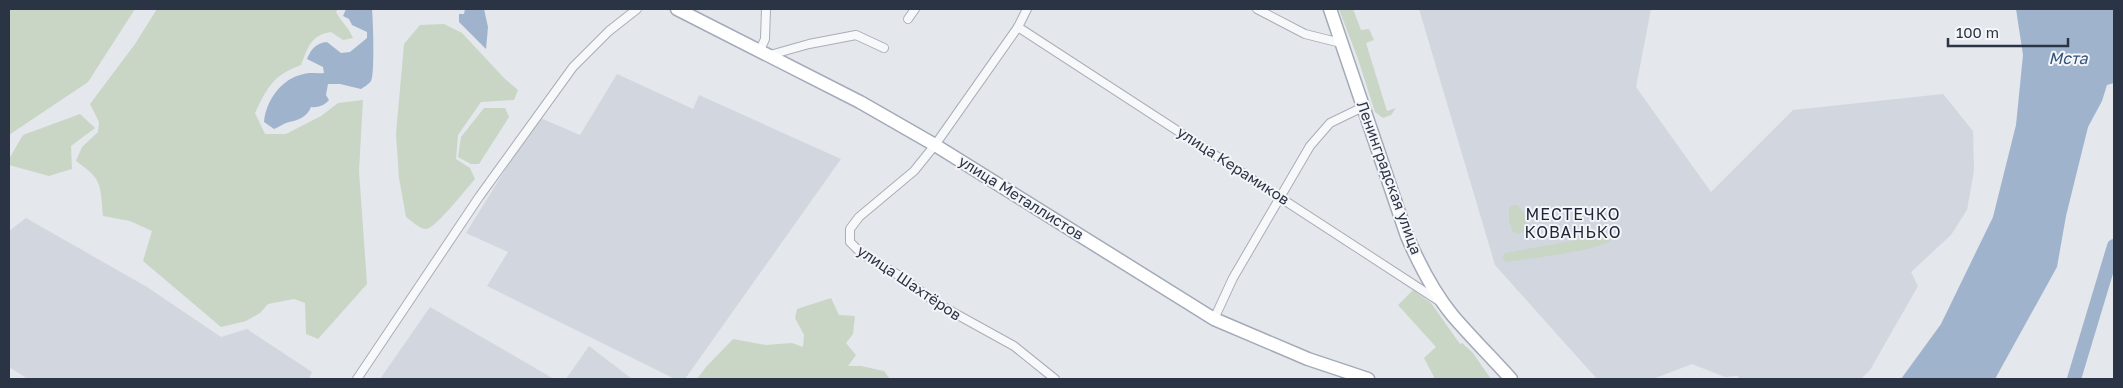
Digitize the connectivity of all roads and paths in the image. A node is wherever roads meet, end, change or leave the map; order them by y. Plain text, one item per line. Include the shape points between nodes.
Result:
1 (637, 9) edge
2 (677, 9) edge
3 (766, 9) edge
4 (915, 9) edge
5 (1027, 9) edge
6 (1257, 9) edge
7 (1330, 9) edge
8 (908, 19) dead end
9 (1018, 27) junction
10 (1341, 43) junction
11 (884, 48) dead end
12 (765, 53) junction
13 (1363, 107) junction
14 (935, 145) junction
15 (1280, 197) junction
16 (1447, 307) junction
17 (1214, 319) junction
18 (357, 379) edge
19 (1055, 379) edge
20 (1368, 379) edge
21 (1511, 379) edge

1 - 18 street via 609,31 573,67 479,197
2 - 12 main road, улица Металлистов
3 - 12 street
4 - 8 street
5 - 9 street
6 - 10 street via 1305,34
7 - 10 main road, Ленинградская улица
9 - 14 street
9 - 15 street, улица Керамиков
10 - 13 main road, Ленинградская улица
11 - 12 street via 856,35
12 - 14 main road, улица Металлистов
13 - 15 street via 1330,123 1310,146
13 - 16 main road, Ленинградская улица via 1407,236
14 - 17 main road, улица Металлистов
14 - 19 street, улица Шахтёров via 914,171 860,217 850,229 850,242 862,254 900,276 938,304 1014,346
15 - 16 street, улица Керамиков
15 - 17 street via 1233,278
16 - 21 main road, Ленинградская улица
17 - 20 main road, улица Металлистов via 1308,359

